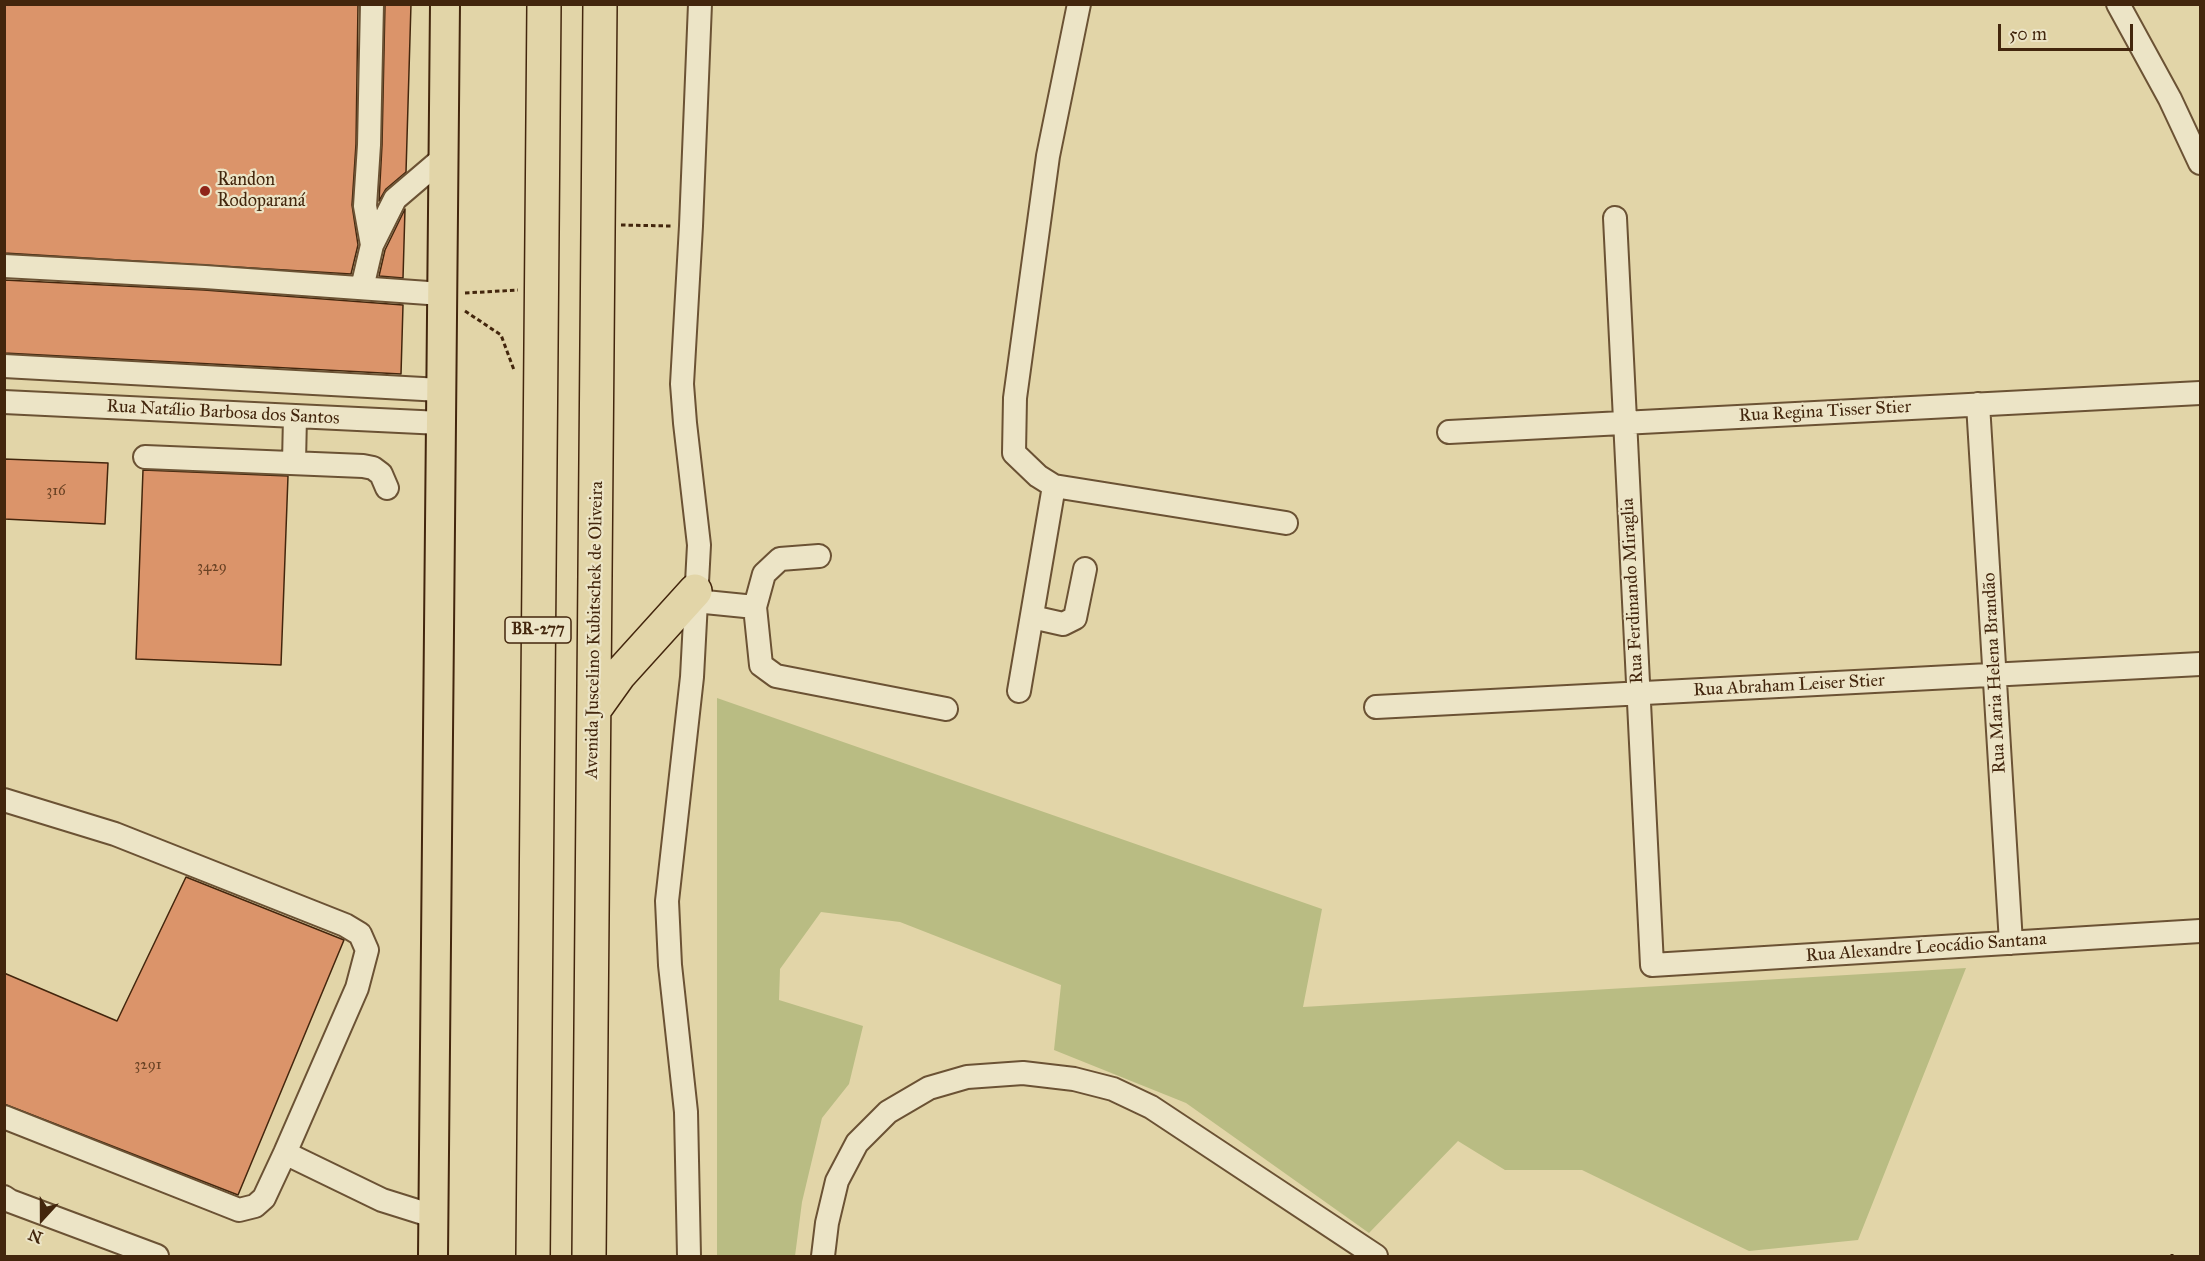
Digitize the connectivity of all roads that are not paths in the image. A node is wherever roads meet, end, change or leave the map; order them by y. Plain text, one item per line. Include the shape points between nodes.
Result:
1 (372, 4) edge
2 (445, 4) edge
3 (544, 4) edge
4 (600, 4) edge
5 (700, 4) edge
6 (1079, 4) edge
7 (2118, 4) edge
8 (443, 158) junction
9 (2200, 163) edge
10 (1615, 218) dead end
11 (372, 245) junction
12 (4, 266) edge
13 (362, 288) junction
14 (442, 294) junction
15 (4, 366) edge
16 (441, 390) junction
17 (2200, 393) edge
18 (4, 402) edge
19 (1978, 404) junction
20 (295, 416) junction
21 (441, 423) junction
22 (1625, 423) junction
23 (1449, 432) dead end
24 (145, 457) dead end
25 (294, 463) junction
26 (1054, 486) junction
27 (387, 488) dead end
28 (1286, 523) dead end
29 (819, 556) dead end
30 (1085, 569) dead end
31 (695, 596) junction
32 (755, 607) junction
33 (1032, 617) junction
34 (2200, 664) edge
35 (1995, 675) junction
36 (1019, 691) dead end
37 (1638, 694) junction
38 (1377, 707) dead end
39 (946, 709) dead end
40 (594, 710) junction
41 (4, 801) edge
42 (2200, 931) edge
43 (2011, 943) junction
44 (1652, 965) joint
45 (4, 1117) edge
46 (285, 1153) junction
47 (4, 1197) edge
48 (433, 1216) junction
49 (157, 1257) edge
50 (433, 1257) edge
51 (533, 1257) edge
52 (590, 1257) edge
53 (689, 1257) edge
54 (823, 1257) edge
55 (1376, 1257) edge

1 - 11 street via 365,206
2 - 8 main road
3 - 51 highway, BR-277
4 - 40 highway, Avenida Juscelino Kubitschek de Oliveira / BR-277
5 - 31 street via 682,384 699,545
6 - 26 street via 1048,156 1015,399 1014,453
7 - 9 street
8 - 11 street via 395,199
8 - 14 main road
10 - 22 street, Rua Ferdinando Miraglia
11 - 13 street
12 - 13 street
13 - 14 street
14 - 16 main road
15 - 16 street
16 - 21 main road
17 - 19 street, Rua Regina Tisser Stier
18 - 20 street, Rua Natálio Barbosa dos Santos
19 - 22 street, Rua Regina Tisser Stier
19 - 35 street, Rua Maria Helena Brandão
20 - 21 street, Rua Natálio Barbosa dos Santos
20 - 25 street
21 - 48 main road
22 - 23 street, Rua Regina Tisser Stier
22 - 37 street, Rua Ferdinando Miraglia
24 - 25 street
25 - 27 street via 373,468 381,474
26 - 28 street
26 - 33 street
29 - 32 street via 780,559 764,574
30 - 33 street via 1075,618 1063,624
31 - 32 street
31 - 40 highway via 619,675
31 - 53 street via 692,677 667,901 686,1112
32 - 39 street via 761,665 776,676
33 - 36 street
34 - 35 street, Rua Abraham Leiser Stier
35 - 37 street, Rua Abraham Leiser Stier
35 - 43 street, Rua Maria Helena Brandão
37 - 38 street, Rua Abraham Leiser Stier
37 - 44 street, Rua Ferdinando Miraglia
40 - 52 highway, Avenida Juscelino Kubitschek de Oliveira / BR-277
41 - 46 street via 115,834 360,934 367,950 357,988
42 - 43 street, Rua Alexandre Leocádio Santana
43 - 44 street, Rua Alexandre Leocádio Santana
45 - 46 street via 239,1210 255,1206 264,1198
46 - 48 street via 382,1200
47 - 49 street
48 - 50 main road
54 - 55 street via 837,1181 857,1143 888,1112 938,1085 967,1077 1023,1073 1074,1079 1113,1089 1150,1107

